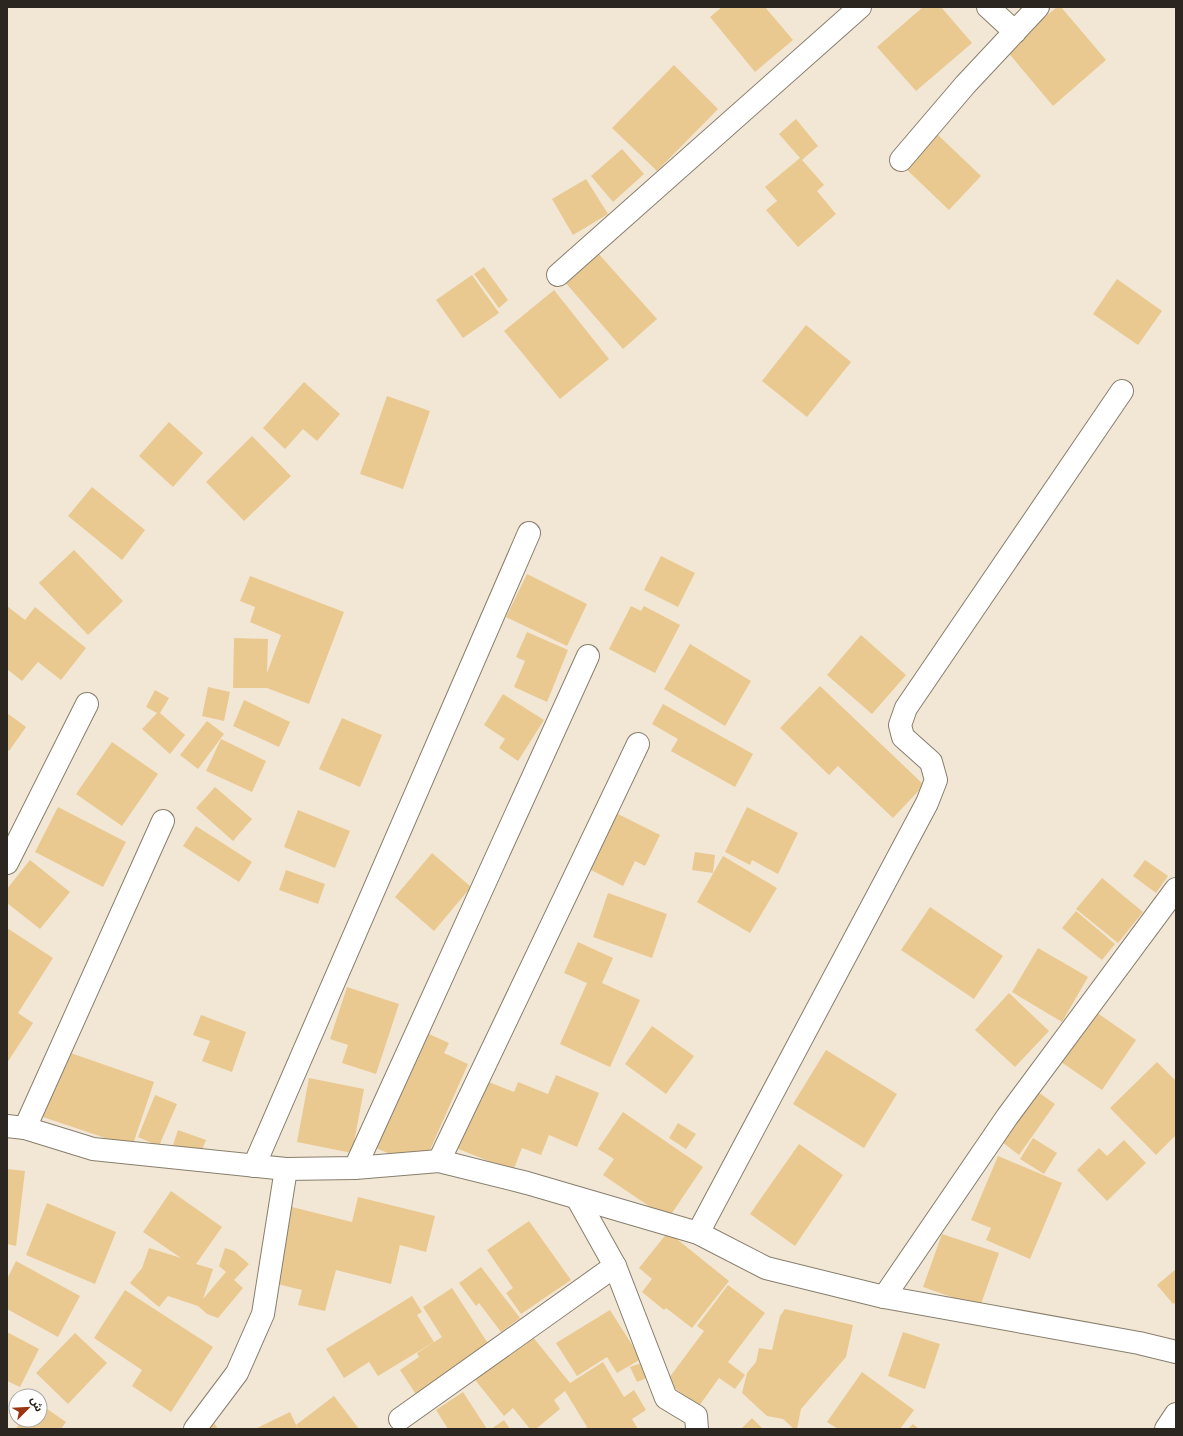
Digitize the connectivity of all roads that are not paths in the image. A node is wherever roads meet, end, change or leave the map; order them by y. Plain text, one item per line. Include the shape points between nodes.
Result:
1 (860, 7) edge
2 (988, 7) edge
3 (1038, 7) edge
4 (1015, 32) junction
5 (901, 160) dead end
6 (558, 275) dead end
7 (1122, 391) dead end
8 (528, 533) dead end
9 (588, 656) dead end
10 (86, 704) dead end
11 (638, 744) dead end
12 (163, 821) dead end
13 (7, 863) edge
14 (1176, 889) edge
15 (16, 1127) edge
16 (438, 1161) junction
17 (254, 1166) junction
18 (355, 1168) junction
19 (286, 1169) junction
20 (577, 1198) junction
21 (698, 1233) junction
22 (615, 1266) junction
23 (884, 1297) junction
24 (1176, 1352) edge
25 (1176, 1414) edge
26 (400, 1419) dead end
27 (195, 1429) edge
28 (697, 1429) edge
29 (1166, 1429) edge

1 - 6 street
2 - 4 street
3 - 4 street
4 - 5 street via 965,85
7 - 21 street via 906,708 900,725 903,737 931,762 936,780 923,810
8 - 17 street
9 - 18 street
10 - 13 street
11 - 16 street
12 - 15 street
14 - 23 street via 1007,1117
15 - 17 street via 93,1149
16 - 18 street
16 - 20 street
17 - 19 street
18 - 19 street
19 - 27 street via 263,1314 237,1373
20 - 21 street
20 - 22 street
21 - 23 street via 766,1268
22 - 26 street
22 - 28 street via 666,1398 696,1416
23 - 24 street via 1139,1342
25 - 29 street

